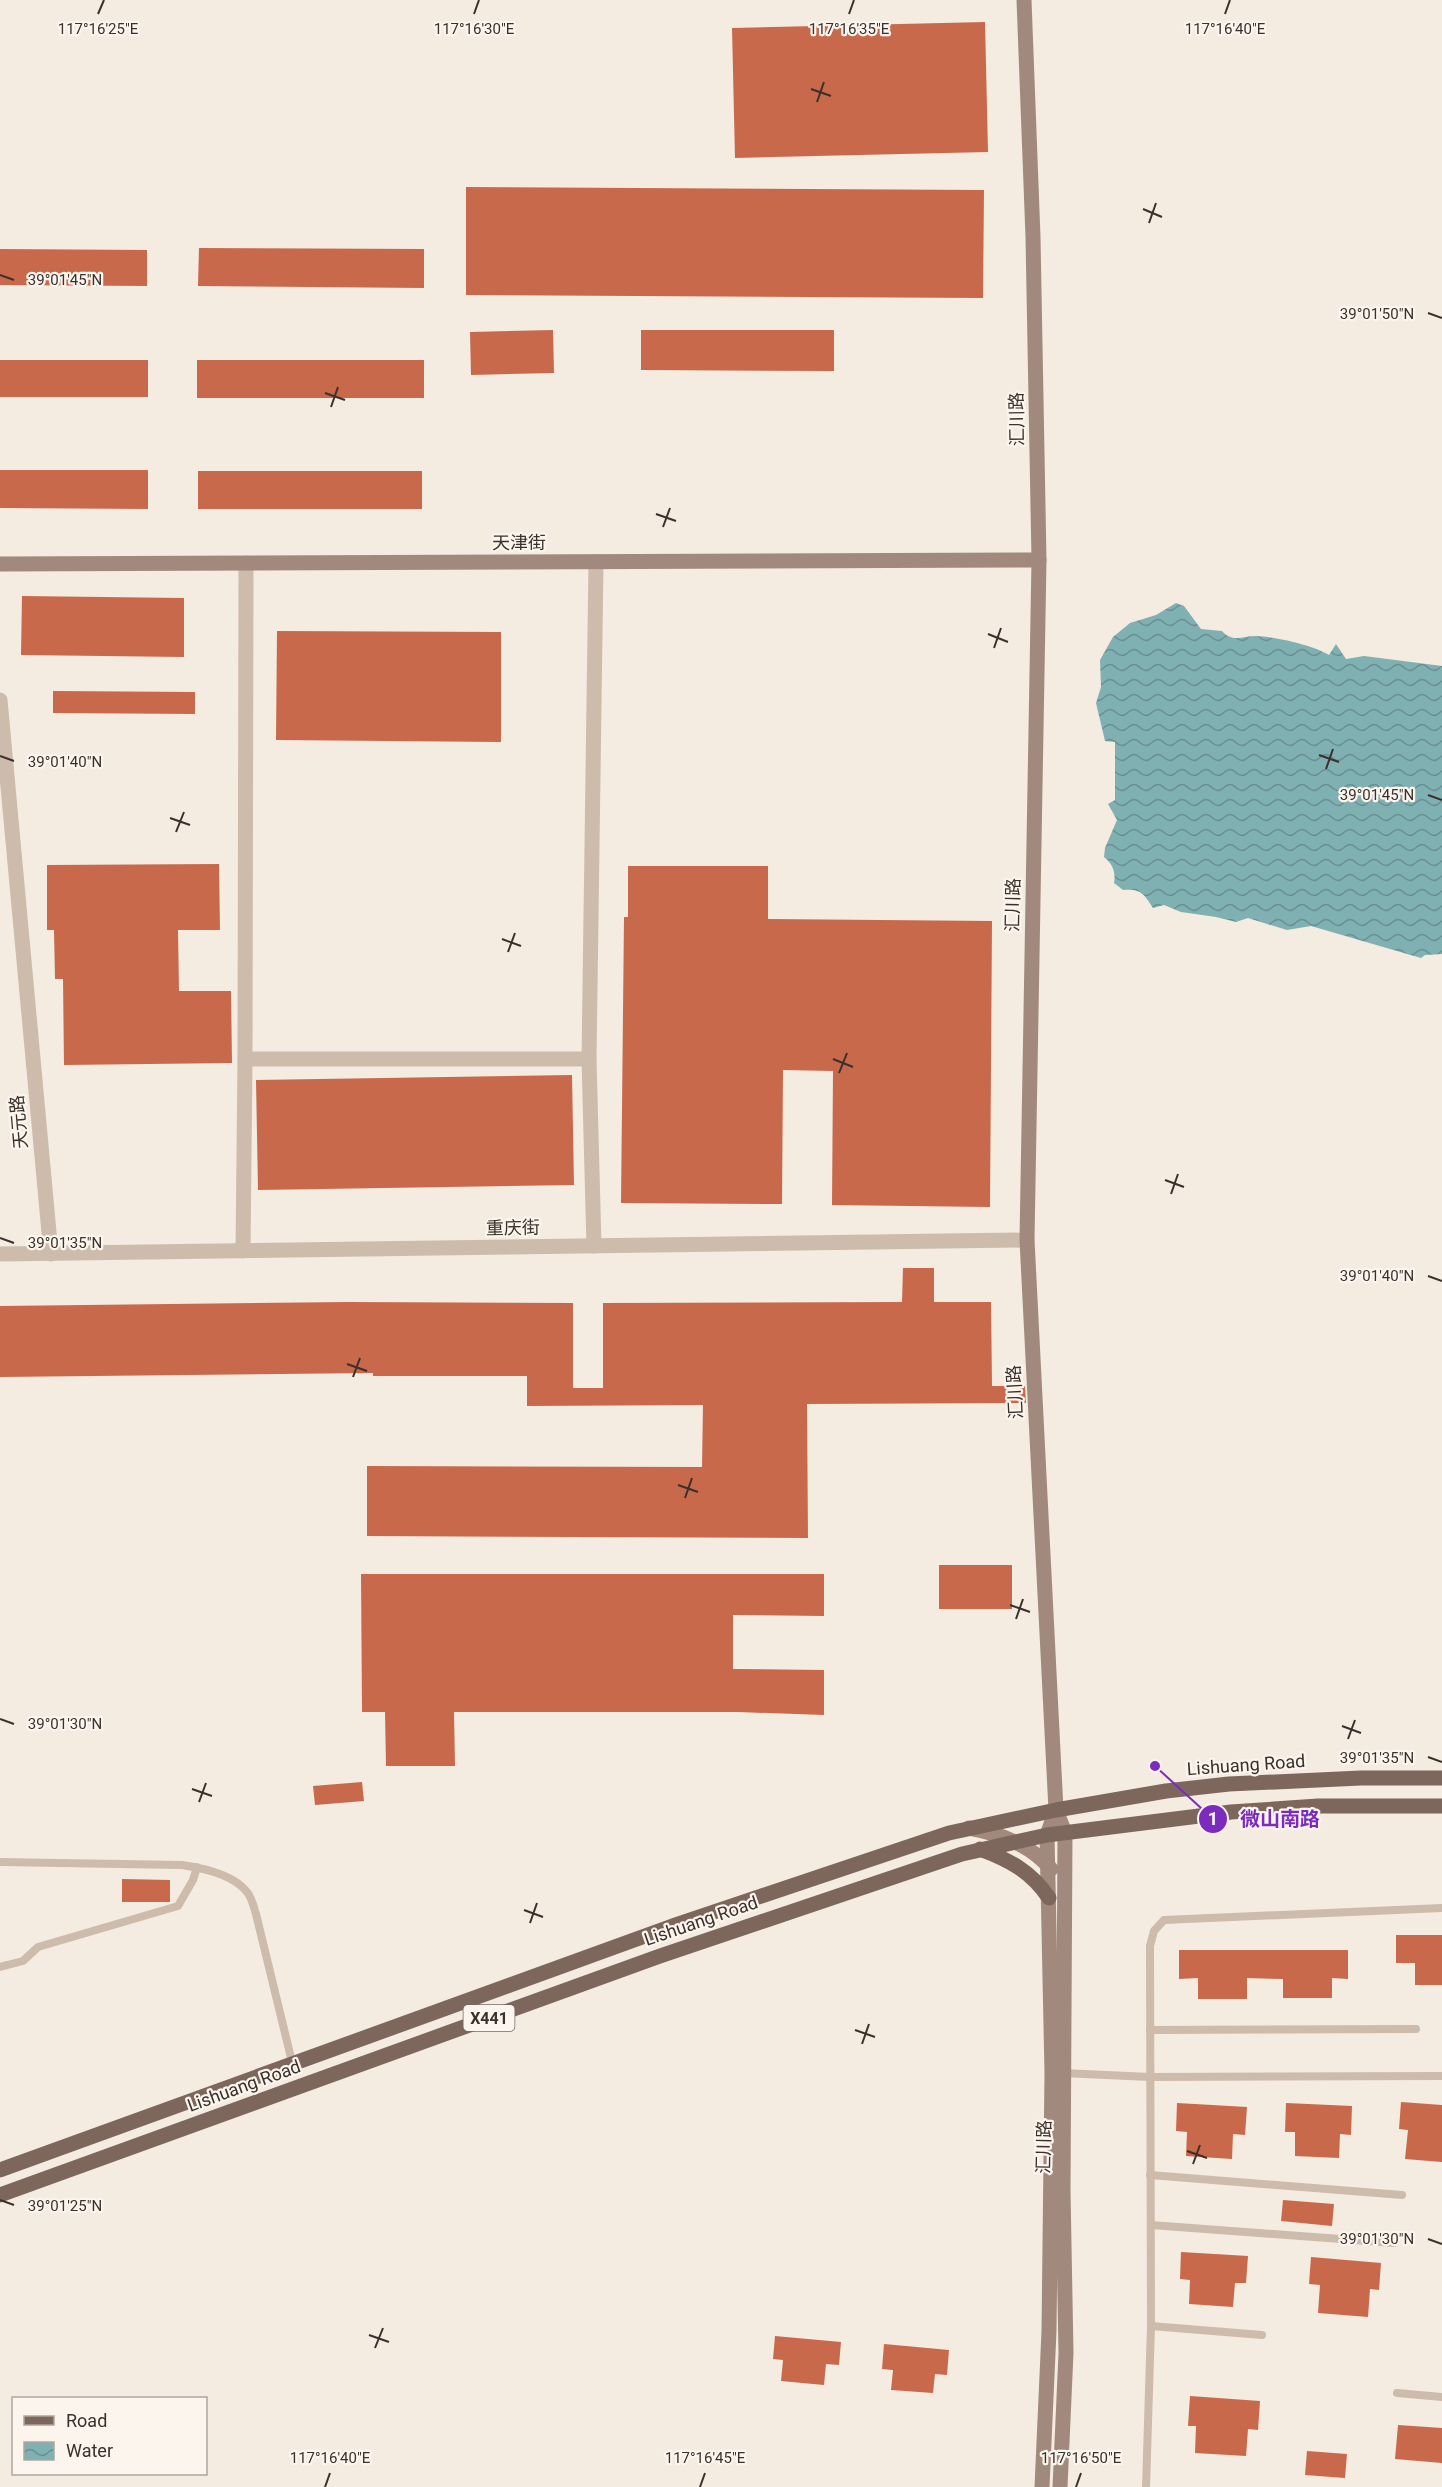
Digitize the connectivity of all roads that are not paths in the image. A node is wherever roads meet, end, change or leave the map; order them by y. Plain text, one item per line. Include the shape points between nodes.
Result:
1 (1024, 0) edge
2 (1039, 560) junction
3 (597, 562) junction
4 (246, 563) junction
5 (0, 564) edge
6 (0, 700) edge
7 (245, 1059) junction
8 (590, 1059) junction
9 (1027, 1240) junction
10 (594, 1246) junction
11 (243, 1251) junction
12 (0, 1254) edge
13 (51, 1254) junction
14 (1442, 1778) edge
15 (1442, 1806) edge
16 (1056, 1810) junction
17 (968, 1828) junction
18 (1065, 1833) junction
19 (1047, 1835) junction
20 (1013, 1841) junction
21 (980, 1849) junction
22 (0, 1862) edge
23 (1048, 1865) junction
24 (197, 1867) junction
25 (1064, 1895) junction
26 (1049, 1898) junction
27 (1442, 1908) edge
28 (0, 1966) edge
29 (1416, 2029) dead end
30 (1150, 2030) junction
31 (292, 2062) junction
32 (1059, 2073) junction
33 (1442, 2076) edge
34 (1150, 2077) junction
35 (0, 2170) edge
36 (1150, 2175) junction
37 (0, 2195) edge
38 (1402, 2195) dead end
39 (1151, 2225) junction
40 (1394, 2243) dead end
41 (1151, 2326) junction
42 (1262, 2336) dead end
43 (1397, 2393) dead end
44 (1442, 2397) edge
45 (1042, 2487) edge
46 (1060, 2487) edge
47 (1146, 2487) edge

1 - 2 street, 汇川路
2 - 3 street, 天津街
2 - 9 street, 汇川路
3 - 4 street, 天津街
3 - 8 street
4 - 5 street, 天津街
4 - 7 street
6 - 13 street, 天元路
7 - 8 street
7 - 11 street
8 - 10 street
9 - 10 street, 重庆街
9 - 16 street, 汇川路
10 - 11 street, 重庆街
11 - 13 street, 重庆街
12 - 13 street, 重庆街
14 - 16 main road, Lishuang Road / X441 via 1229,1784
15 - 18 main road, Lishuang Road / X441 via 1318,1806 1231,1812
16 - 17 main road, Lishuang Road / X441
16 - 18 street, 汇川路
16 - 19 street, 汇川路
17 - 20 street
17 - 31 main road, Lishuang Road / X441 via 882,1854
18 - 19 main road, Lishuang Road / X441
18 - 25 street, 汇川路
19 - 20 main road, Lishuang Road / X441
19 - 23 street, 汇川路
20 - 21 main road, Lishuang Road / X441
20 - 23 street
21 - 26 main road via 1027,1872
21 - 37 main road, Lishuang Road / X441 via 671,1952
22 - 24 lane
23 - 25 street
23 - 26 street, 汇川路
24 - 28 lane via 178,1906 38,1947 23,1961
24 - 31 lane via 228,1879 247,1892 256,1914
25 - 32 street, 汇川路
26 - 32 street, 汇川路
27 - 30 lane via 1164,1920 1154,1931 1150,1946
29 - 30 lane
30 - 34 lane
31 - 35 main road, Lishuang Road / X441
32 - 34 lane
32 - 45 street, 汇川路
32 - 46 street, 汇川路 via 1066,2353
33 - 34 lane
34 - 36 lane
36 - 38 lane
36 - 39 lane
39 - 40 lane
39 - 41 lane
41 - 42 lane
41 - 47 lane
43 - 44 lane

